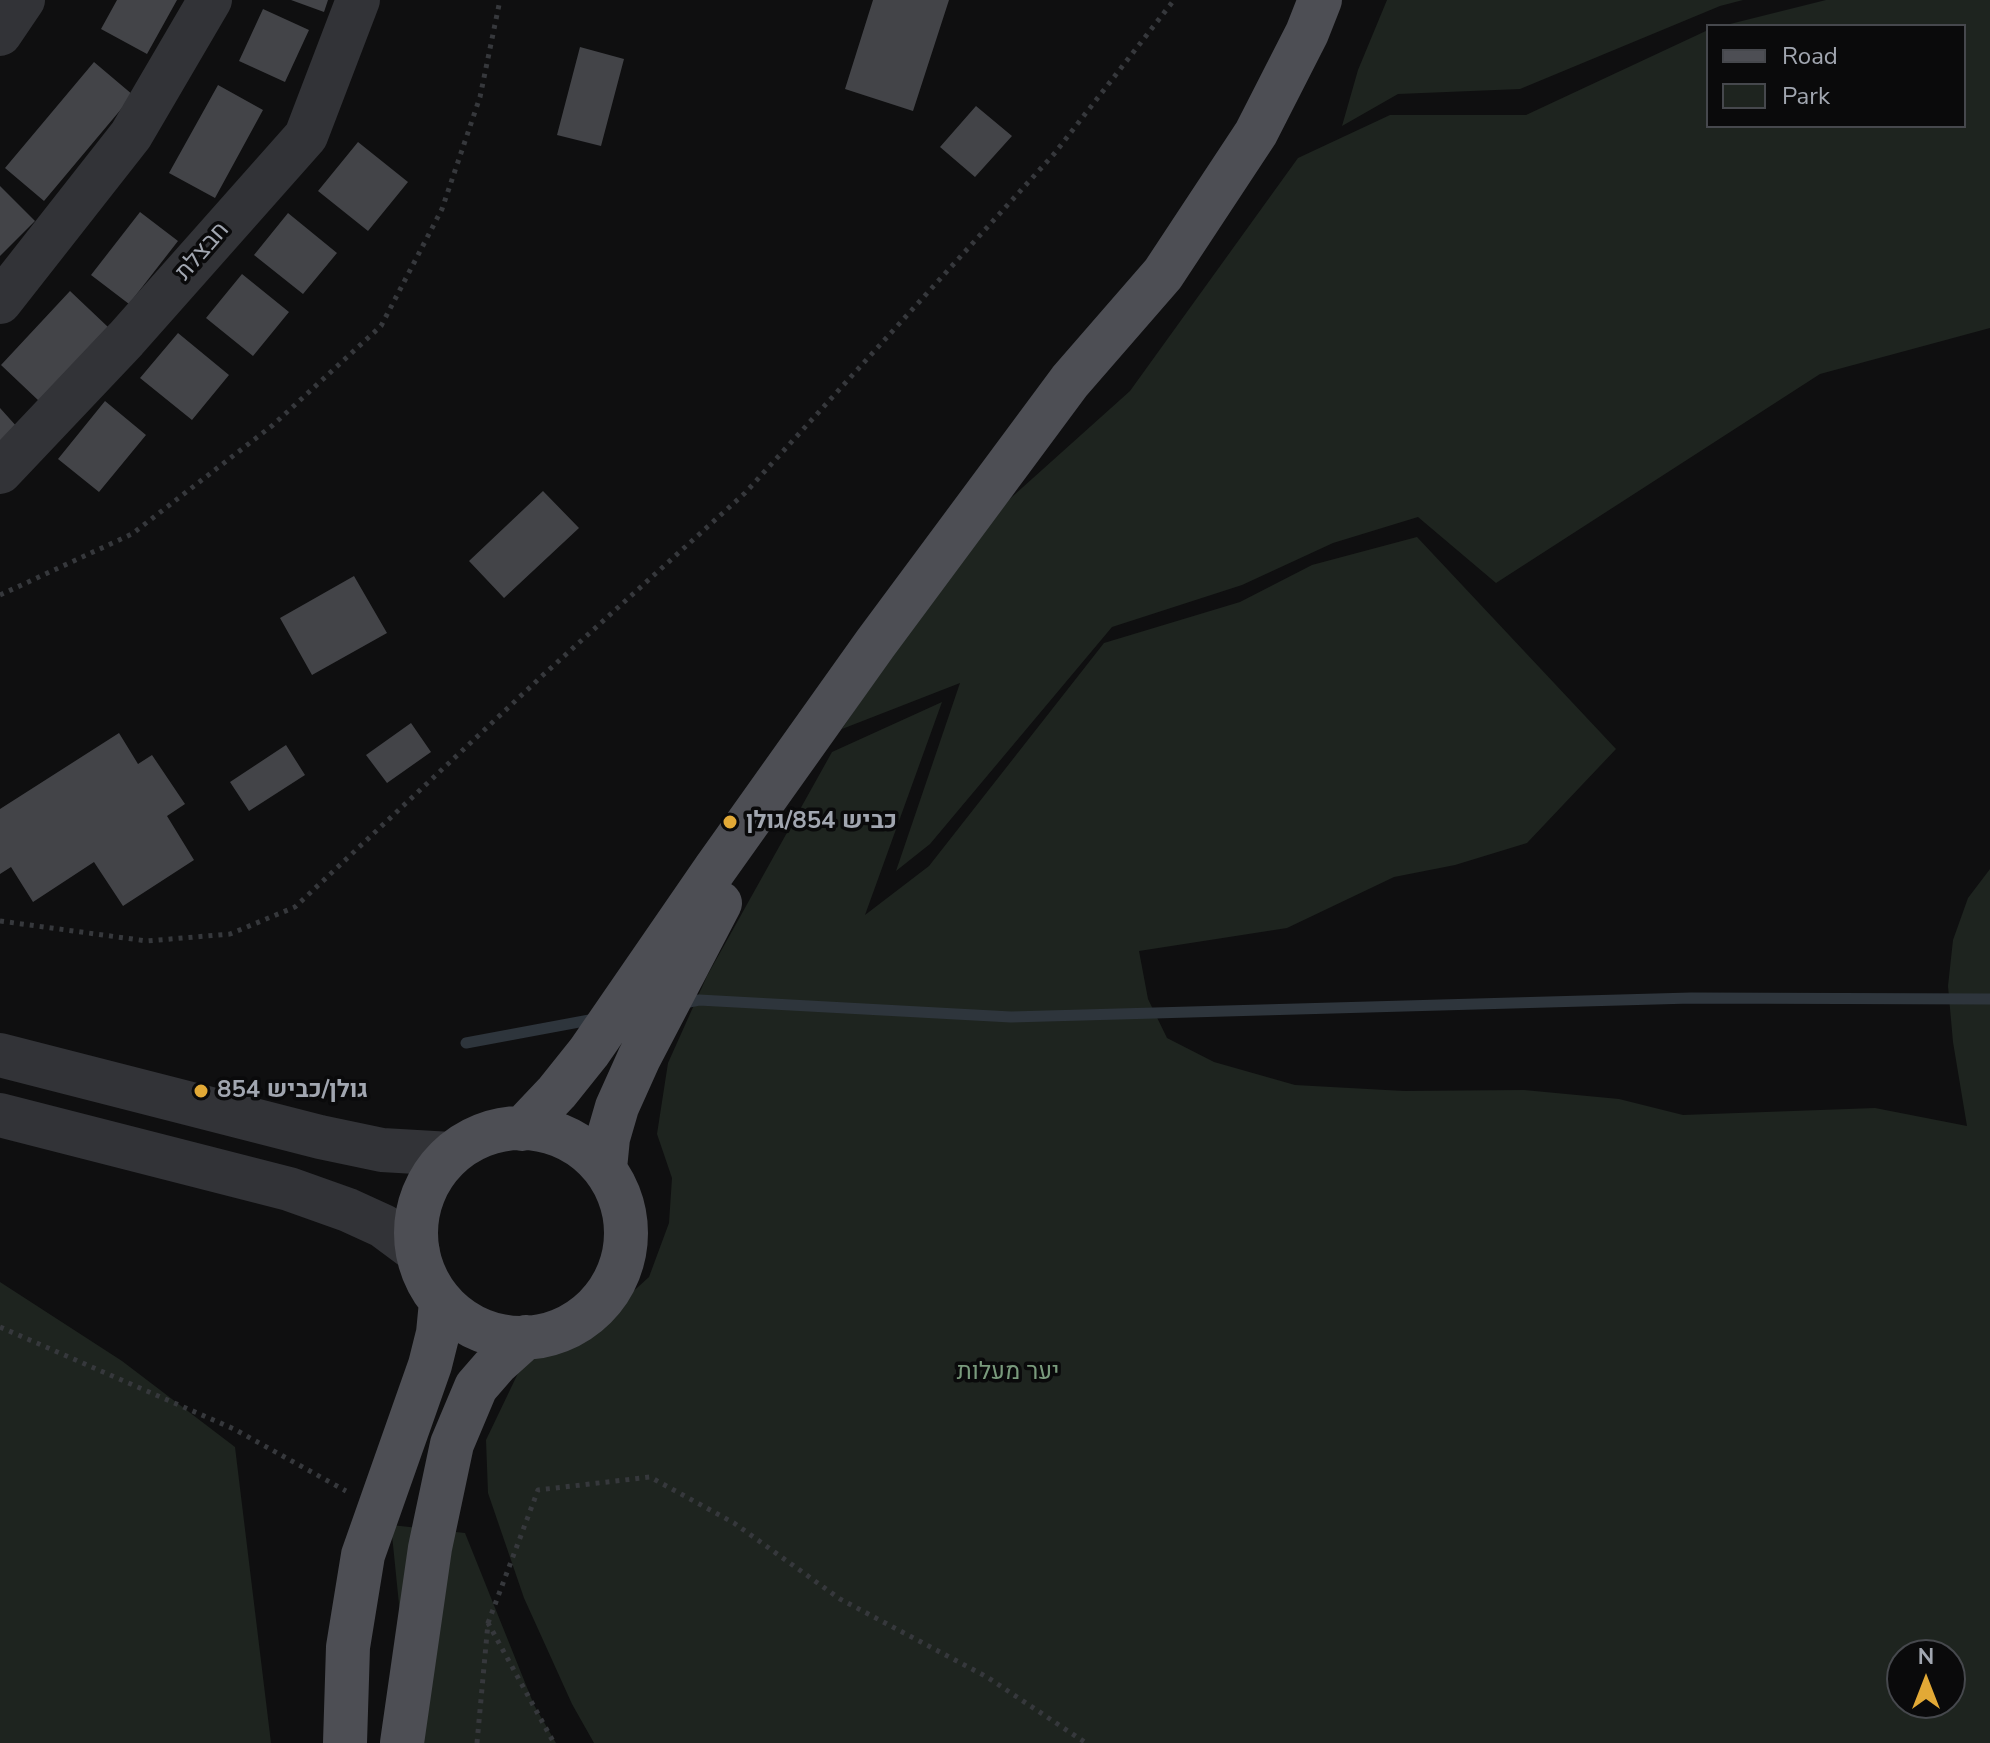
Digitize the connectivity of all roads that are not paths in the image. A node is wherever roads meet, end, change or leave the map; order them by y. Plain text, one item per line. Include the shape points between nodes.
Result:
1 (23, 0) edge
2 (210, 0) edge
3 (358, 0) edge
4 (1320, 0) edge
5 (0, 34) edge
6 (0, 302) edge
7 (0, 472) edge
8 (875, 644) junction
9 (0, 1055) edge
10 (0, 1115) edge
11 (522, 1129) junction
12 (451, 1154) junction
13 (605, 1168) junction
14 (418, 1252) junction
15 (441, 1302) junction
16 (526, 1337) junction
17 (345, 1743) edge
18 (402, 1743) edge

1 - 5 street
2 - 6 street via 131,135
3 - 7 street, חבצלת via 306,136
4 - 8 main road via 1256,133 1163,274 1070,381
8 - 11 main road via 589,1052
8 - 13 main road via 722,900 639,1058 617,1107
9 - 12 street via 320,1137 382,1150
10 - 14 street via 289,1189 383,1226
11 - 12 main road via 479,1137
11 - 13 main road via 543,1130 577,1144
12 - 14 main road via 430,1179 418,1210
13 - 16 main road via 622,1201 627,1237 620,1273 601,1303 571,1326
14 - 15 main road
15 - 16 main road via 466,1323 500,1337
15 - 17 main road via 430,1365 363,1555 348,1647
16 - 18 main road via 476,1387 452,1444 430,1548

